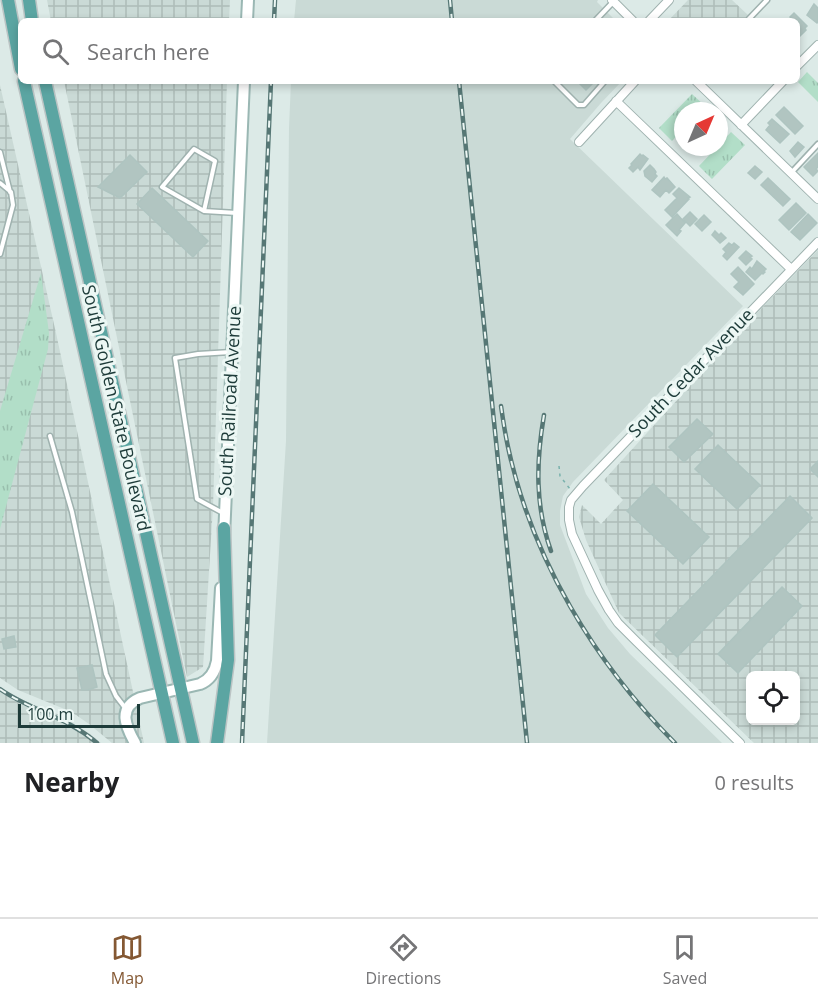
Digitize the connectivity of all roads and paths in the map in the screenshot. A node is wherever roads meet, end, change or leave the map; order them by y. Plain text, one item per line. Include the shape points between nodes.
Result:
1 (8, 0) edge
2 (29, 0) edge
3 (248, 0) edge
4 (669, 0) edge
5 (767, 0) edge
6 (612, 1) edge
7 (32, 18) edge
8 (247, 18) edge
9 (598, 18) edge
10 (630, 18) edge
11 (652, 18) edge
12 (750, 18) edge
13 (818, 45) edge
14 (18, 53) edge
15 (800, 63) edge
16 (25, 84) edge
17 (46, 84) edge
18 (244, 84) edge
19 (557, 84) edge
20 (602, 84) edge
21 (632, 84) edge
22 (699, 84) edge
23 (780, 84) edge
24 (616, 101) junction
25 (741, 125) junction
26 (579, 142) dead end
27 (818, 144) edge
28 (0, 152) edge
29 (791, 173) junction
30 (0, 183) edge
31 (11, 192) junction
32 (818, 199) edge
33 (204, 211) junction
34 (238, 213) junction
35 (818, 242) edge
36 (0, 254) edge
37 (790, 269) junction
38 (232, 351) junction
39 (50, 436) dead end
40 (559, 466) dead end
41 (575, 495) junction
42 (224, 514) junction
43 (224, 528) junction
44 (172, 691) junction
45 (127, 710) junction
46 (135, 743) edge
47 (173, 743) edge
48 (193, 743) edge
49 (217, 743) edge
50 (740, 743) edge

1 - 14 main road
2 - 7 main road
3 - 8 street
4 - 11 street
5 - 12 lane
6 - 9 lane
6 - 10 street
13 - 15 street
16 - 44 main road, South Golden State Boulevard
17 - 44 main road, South Golden State Boulevard
18 - 34 street, South Railroad Avenue
19 - 20 lane via 578,105 584,105
21 - 24 street
22 - 25 street
23 - 25 street
24 - 26 street
24 - 37 street
25 - 29 street
27 - 29 lane
28 - 31 lane
29 - 32 street
30 - 31 lane
31 - 36 lane via 13,205
33 - 33 lane via 215,160 194,149 162,187
33 - 34 lane
34 - 38 street, South Railroad Avenue
35 - 37 street, South Cedar Avenue
37 - 41 street, South Cedar Avenue
38 - 42 street, South Railroad Avenue
38 - 42 lane via 175,358 197,499
39 - 45 lane via 72,512 106,674
40 - 41 path via 560,476
41 - 50 street, South Cedar Avenue via 569,507 572,534 618,623
42 - 43 street, South Railroad Avenue
43 - 44 street, South Railroad Avenue via 216,668 204,682
43 - 49 main road via 228,660
44 - 45 street via 135,700
44 - 47 main road, South Golden State Boulevard
44 - 48 main road, South Golden State Boulevard
45 - 46 street via 126,722

